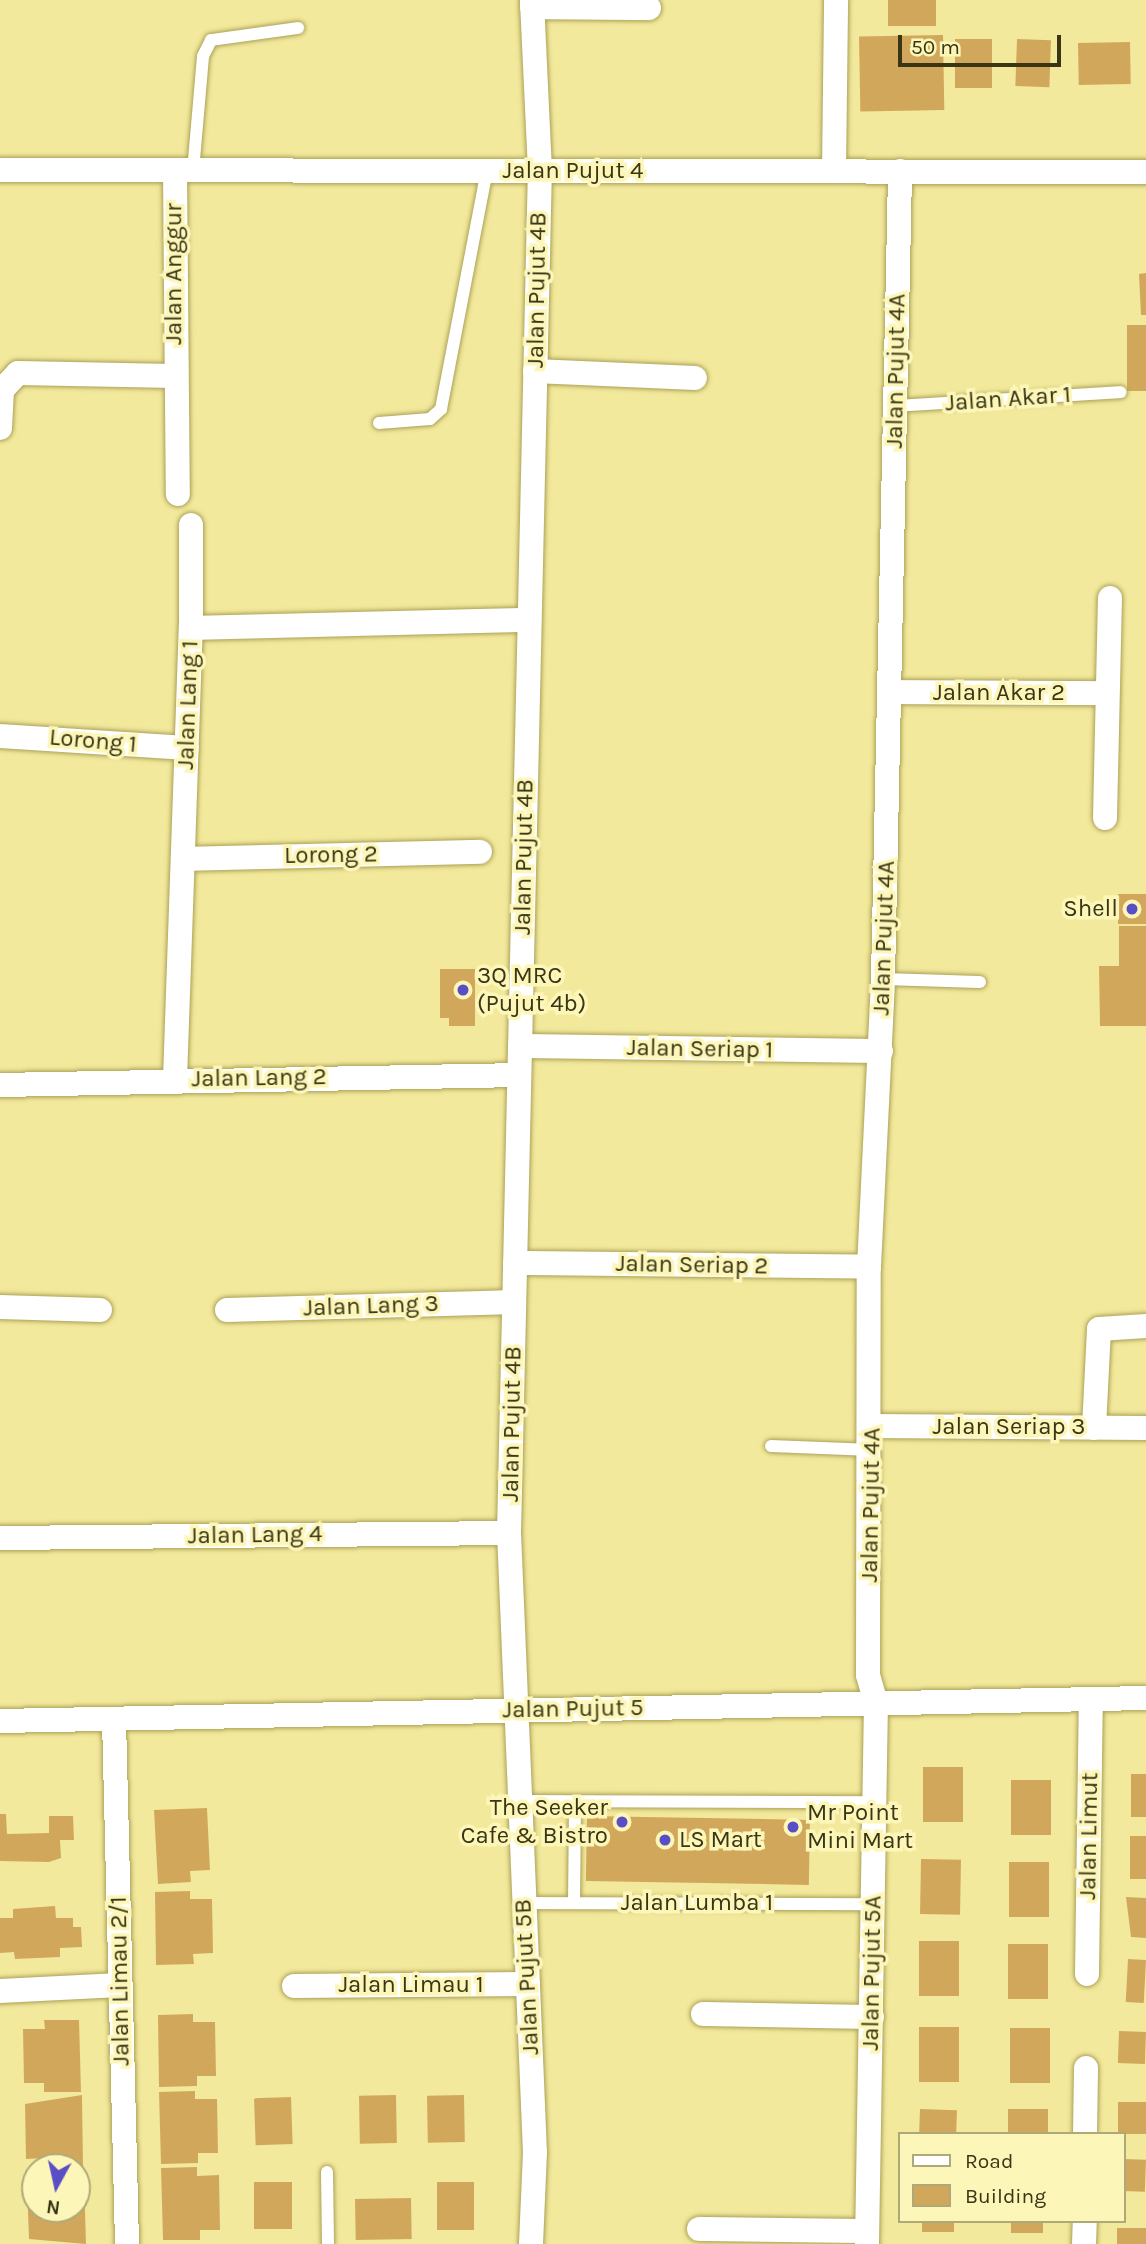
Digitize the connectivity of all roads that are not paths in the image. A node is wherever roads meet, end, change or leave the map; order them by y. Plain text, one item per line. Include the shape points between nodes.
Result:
1 (836, 0) edge
2 (533, 3) edge
3 (649, 8) dead end
4 (298, 28) dead end
5 (0, 170) edge
6 (184, 171) junction
7 (487, 171) junction
8 (540, 171) junction
9 (834, 171) junction
10 (900, 171) junction
11 (1146, 172) edge
12 (535, 371) junction
13 (175, 376) junction
14 (695, 378) dead end
15 (1121, 392) dead end
16 (895, 406) junction
17 (379, 423) dead end
18 (0, 428) edge
19 (178, 494) dead end
20 (191, 525) dead end
21 (1110, 598) dead end
22 (529, 620) junction
23 (191, 628) junction
24 (890, 692) junction
25 (1107, 693) junction
26 (0, 736) edge
27 (187, 748) junction
28 (1105, 818) dead end
29 (480, 852) dead end
30 (183, 859) junction
31 (883, 979) junction
32 (980, 982) dead end
33 (520, 1046) junction
34 (881, 1051) junction
35 (519, 1075) junction
36 (175, 1079) junction
37 (0, 1085) edge
38 (515, 1263) junction
39 (869, 1267) junction
40 (514, 1301) junction
41 (0, 1307) edge
42 (100, 1310) dead end
43 (227, 1310) dead end
44 (1146, 1326) edge
45 (1094, 1428) junction
46 (1146, 1428) edge
47 (873, 1438) junction
48 (771, 1446) dead end
49 (509, 1532) junction
50 (0, 1538) edge
51 (1146, 1698) edge
52 (1091, 1699) junction
53 (876, 1703) junction
54 (514, 1710) junction
55 (114, 1718) junction
56 (0, 1721) edge
57 (517, 1801) junction
58 (575, 1801) junction
59 (874, 1802) junction
60 (523, 1903) junction
61 (575, 1903) junction
62 (872, 1904) junction
63 (1087, 1974) dead end
64 (528, 1984) junction
65 (120, 1985) junction
66 (295, 1986) dead end
67 (0, 1991) edge
68 (703, 2014) dead end
69 (872, 2017) junction
70 (1086, 2068) dead end
71 (1085, 2132) edge
72 (327, 2172) dead end
73 (1085, 2223) edge
74 (699, 2229) dead end
75 (867, 2238) edge
76 (127, 2244) edge
77 (328, 2244) edge
78 (531, 2244) edge
79 (1084, 2244) edge

1 - 9 street
2 - 3 street
2 - 8 street, Jalan Pujut 4B
4 - 6 lane via 211,40 203,55
5 - 6 street, Jalan Pujut 4
6 - 7 street, Jalan Pujut 4
6 - 13 street, Jalan Anggur
7 - 8 street, Jalan Pujut 4
7 - 17 lane via 441,409 430,419
8 - 9 street, Jalan Pujut 4
8 - 12 street, Jalan Pujut 4B
9 - 10 street, Jalan Pujut 4
10 - 11 street, Jalan Pujut 4
10 - 16 street, Jalan Pujut 4A
12 - 14 street
12 - 22 street, Jalan Pujut 4B
13 - 18 street, Jalan Anggur via 18,373 2,390
13 - 19 street, Jalan Anggur
15 - 16 lane, Jalan Akar 1
16 - 24 street, Jalan Pujut 4A
20 - 23 street
21 - 25 street
22 - 23 street, Jalan Lang 1
22 - 33 street, Jalan Pujut 4B
23 - 27 street, Jalan Lang 1
24 - 25 street, Jalan Akar 2
24 - 31 street, Jalan Pujut 4A
25 - 28 street
26 - 27 street, Lorong 1
27 - 30 street, Jalan Lang 1
29 - 30 street, Lorong 2
30 - 36 street, Jalan Lang 1
31 - 32 lane
31 - 34 street, Jalan Pujut 4A
33 - 34 street, Jalan Seriap 1
33 - 35 street, Jalan Pujut 4B
34 - 39 street, Jalan Pujut 4A
35 - 36 street, Jalan Lang 2
35 - 38 street, Jalan Pujut 4B
36 - 37 street, Jalan Lang 2
38 - 39 street, Jalan Seriap 2
38 - 40 street, Jalan Pujut 4B
39 - 47 street, Jalan Pujut 4A
40 - 43 street, Jalan Lang 3
40 - 49 street, Jalan Pujut 4B
41 - 42 street
44 - 45 street via 1099,1329
45 - 46 street, Jalan Seriap 3
45 - 47 street, Jalan Seriap 3
47 - 48 lane
47 - 53 street, Jalan Pujut 4A via 868,1675
49 - 50 street, Jalan Lang 4
49 - 54 street, Jalan Pujut 4B
51 - 52 street, Jalan Pujut 5
52 - 53 street, Jalan Pujut 5
52 - 63 street, Jalan Limut
53 - 54 street, Jalan Pujut 5
53 - 59 street, Jalan Pujut 5A
54 - 55 street, Jalan Pujut 5
54 - 57 street, Jalan Pujut 5B
55 - 56 street, Jalan Pujut 5
55 - 65 street, Jalan Limau 2/1
57 - 58 lane
57 - 60 street, Jalan Pujut 5B
58 - 59 lane
58 - 61 lane
59 - 62 street, Jalan Pujut 5A
60 - 61 lane, Jalan Lumba 1
60 - 64 street, Jalan Pujut 5B
61 - 62 lane, Jalan Lumba 1
62 - 69 street, Jalan Pujut 5A
64 - 66 street, Jalan Limau 1
64 - 78 street, Jalan Pujut 5B via 535,2153
65 - 67 street
65 - 76 street, Jalan Limau 2/1
68 - 69 street
69 - 75 street, Jalan Pujut 5A
70 - 71 street
72 - 77 lane
73 - 79 street
74 - 75 street

